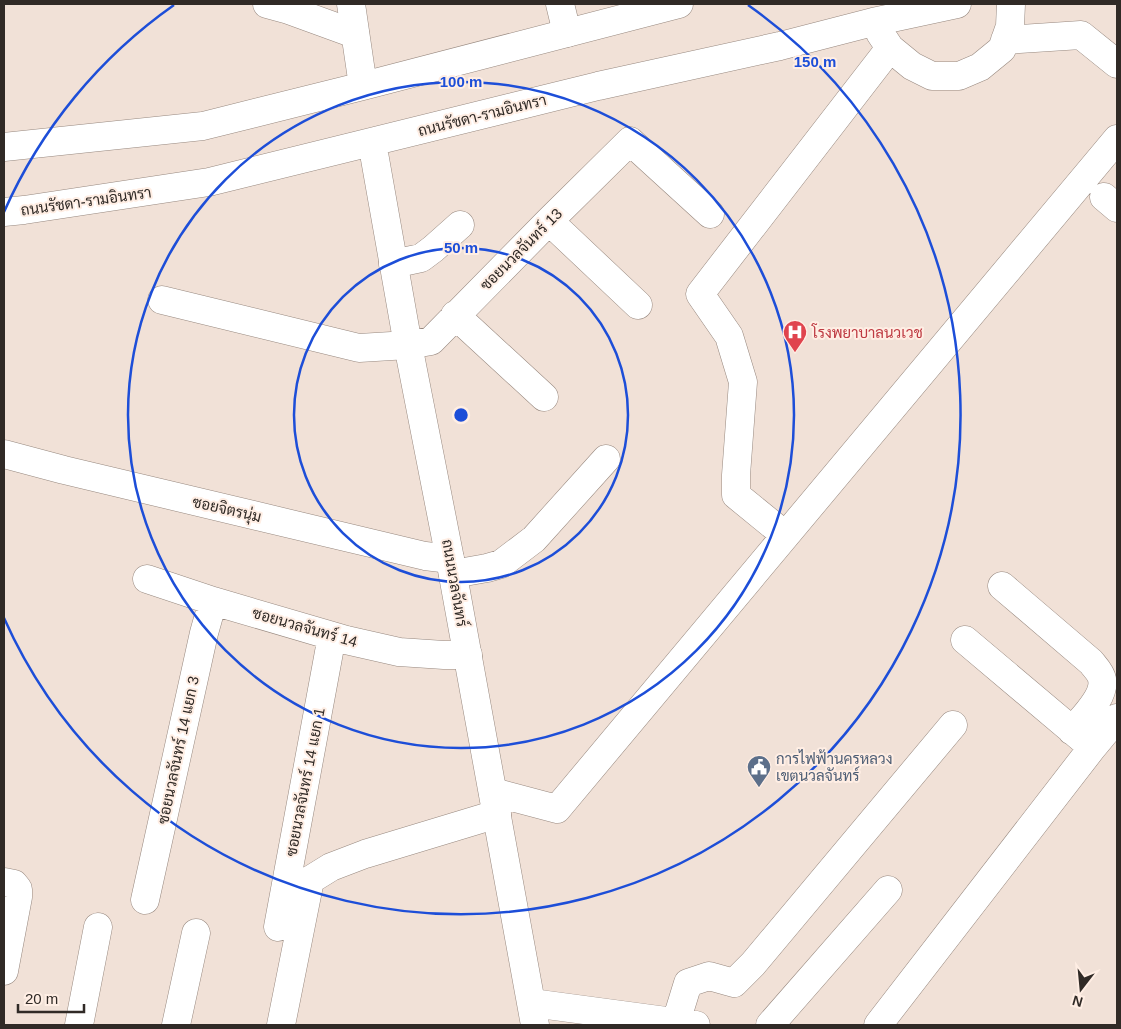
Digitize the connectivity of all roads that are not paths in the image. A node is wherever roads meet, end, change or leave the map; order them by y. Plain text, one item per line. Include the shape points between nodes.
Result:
1 (267, 4) edge
2 (350, 4) edge
3 (560, 4) edge
4 (679, 4) edge
5 (957, 4) edge
6 (1011, 4) edge
7 (874, 22) junction
8 (567, 33) junction
9 (355, 34) junction
10 (1005, 40) junction
11 (890, 48) junction
12 (1117, 64) edge
13 (363, 86) junction
14 (1117, 139) edge
15 (372, 142) junction
16 (4, 147) edge
17 (4, 212) edge
18 (710, 214) dead end
19 (549, 221) junction
20 (460, 225) dead end
21 (393, 264) junction
22 (162, 300) dead end
23 (638, 305) dead end
24 (455, 315) junction
25 (408, 345) junction
26 (544, 397) dead end
27 (4, 454) edge
28 (606, 459) dead end
29 (99, 462) dead end
30 (786, 535) junction
31 (450, 559) junction
32 (147, 579) dead end
33 (1002, 586) dead end
34 (213, 601) junction
35 (332, 636) junction
36 (965, 640) dead end
37 (468, 655) junction
38 (1117, 718) edge
39 (953, 725) dead end
40 (1072, 731) junction
41 (1092, 748) junction
42 (495, 803) junction
43 (4, 882) edge
44 (888, 890) dead end
45 (145, 900) dead end
46 (98, 927) dead end
47 (278, 927) dead end
48 (196, 933) dead end
49 (4, 971) edge
50 (533, 1014) edge
51 (686, 1024) edge
52 (79, 1025) edge
53 (176, 1025) edge
54 (281, 1025) edge
55 (770, 1025) edge
56 (878, 1025) edge

1 - 9 street
2 - 9 street
3 - 8 street
4 - 8 street
5 - 7 street, ถนนรัชดา-รามอินทรา
6 - 10 street via 1010,26
7 - 11 street
7 - 15 street, ถนนรัชดา-รามอินทรา
8 - 13 street
9 - 13 street
10 - 11 street via 1002,49 988,61 959,76 932,76 912,66
10 - 12 street via 1081,35
11 - 30 street via 700,294 729,336 742,382 736,495
13 - 16 street via 203,126
14 - 30 street
15 - 17 street, ถนนรัชดา-รามอินทรา via 209,182
15 - 21 street, ถนนนวลจันทร์
18 - 19 street, ซอยนวลจันทร์ 13 via 630,141
19 - 23 street
19 - 24 street, ซอยนวลจันทร์ 13
20 - 21 street via 420,258
21 - 25 street, ถนนนวลจันทร์
22 - 25 street, ซอยนวลจันทร์ 13 via 359,348
24 - 25 street, ซอยนวลจันทร์ 13 via 431,341
24 - 26 street
25 - 31 street, ถนนนวลจันทร์
27 - 31 street, ซอยจิตรนุ่ม via 425,556
28 - 31 street via 534,539 501,564 487,568
29 - 31 street via 422,541
30 - 42 street via 557,809
31 - 37 street, ถนนนวลจันทร์
32 - 34 street, ซอยนวลจันทร์ 14
33 - 40 street via 1100,673 1103,680 1097,700
34 - 35 street, ซอยนวลจันทร์ 14
34 - 45 street, ซอยนวลจันทร์ 14 แยก 3
35 - 37 street, ซอยนวลจันทร์ 14 via 399,652
35 - 47 street, ซอยนวลจันทร์ 14 แยก 1
36 - 40 street
37 - 42 street, ถนนนวลจันทร์
38 - 41 street
39 - 51 street via 734,983 709,976 688,983
40 - 41 street
41 - 56 street
42 - 50 street, ถนนนวลจันทร์
42 - 54 street via 331,867 310,880
43 - 49 street via 14,884 18,897
44 - 55 street
46 - 52 street
48 - 53 street
50 - 51 street

